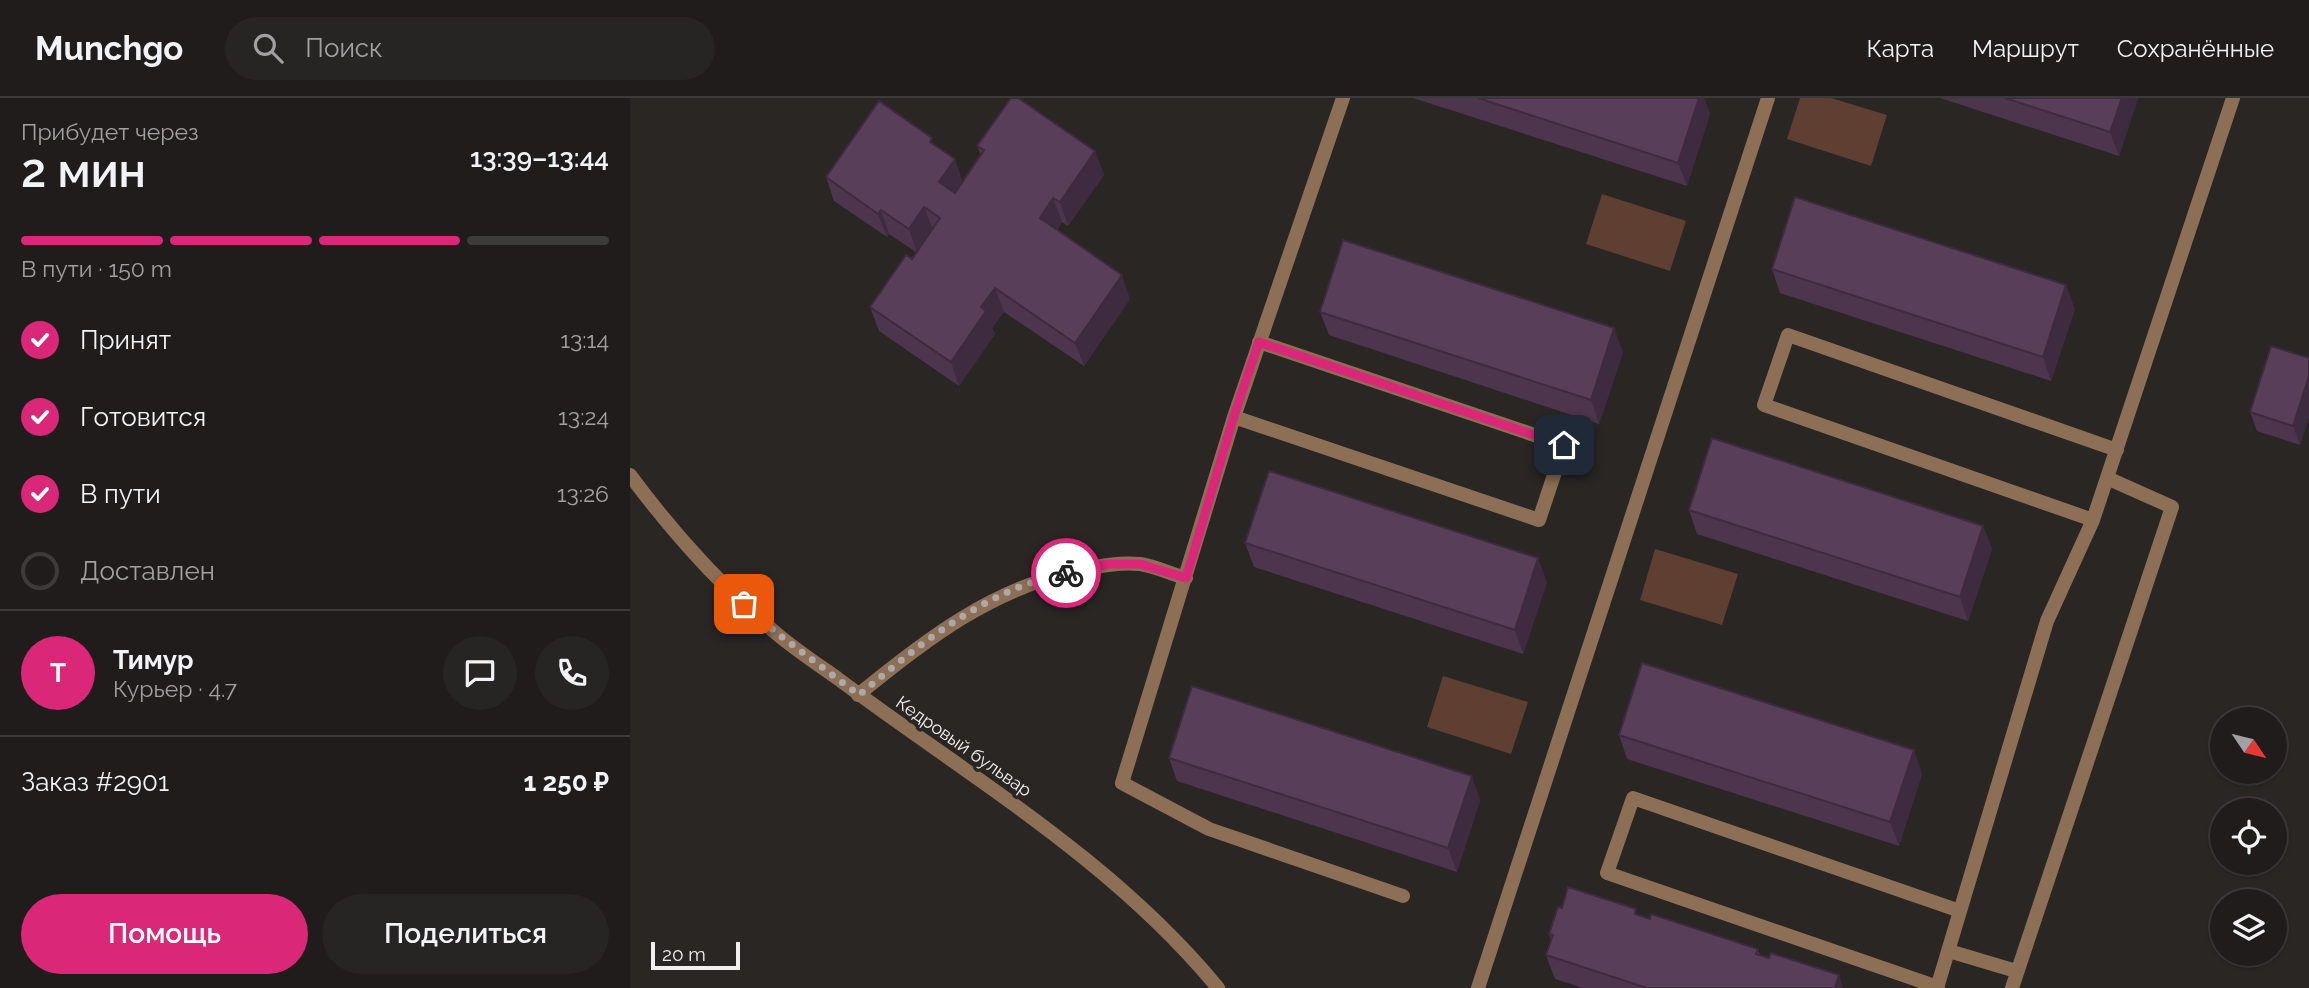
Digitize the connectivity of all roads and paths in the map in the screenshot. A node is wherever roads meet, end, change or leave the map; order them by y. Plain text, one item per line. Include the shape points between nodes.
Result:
1 (1343, 98) edge
2 (1768, 98) edge
3 (2233, 98) edge
4 (1259, 342) junction
5 (1234, 416) junction
6 (2116, 450) junction
7 (630, 475) edge
8 (2107, 478) junction
9 (2093, 520) junction
10 (1186, 578) junction
11 (859, 695) junction
12 (1403, 896) dead end
13 (1960, 911) junction
14 (1949, 951) junction
15 (2016, 971) junction
16 (1937, 987) edge
17 (1218, 988) edge
18 (1478, 988) edge
19 (2012, 988) edge

1 - 4 street
2 - 18 street
3 - 6 street
4 - 5 street
4 - 5 street via 1564,445 1539,520
5 - 10 street
6 - 8 street
6 - 9 street via 1788,335 1764,405
7 - 11 street, Кедровый бульвар via 667,525 727,589
8 - 9 street
8 - 15 street via 2172,507
9 - 13 street via 2047,621
10 - 11 street via 1140,564 1108,564 1013,589 933,636
10 - 12 street via 1122,783 1209,829
11 - 17 street, Кедровый бульвар via 1080,854 1191,955
13 - 14 street
13 - 16 street via 1633,799 1607,873
14 - 15 street
14 - 16 street
15 - 19 street

